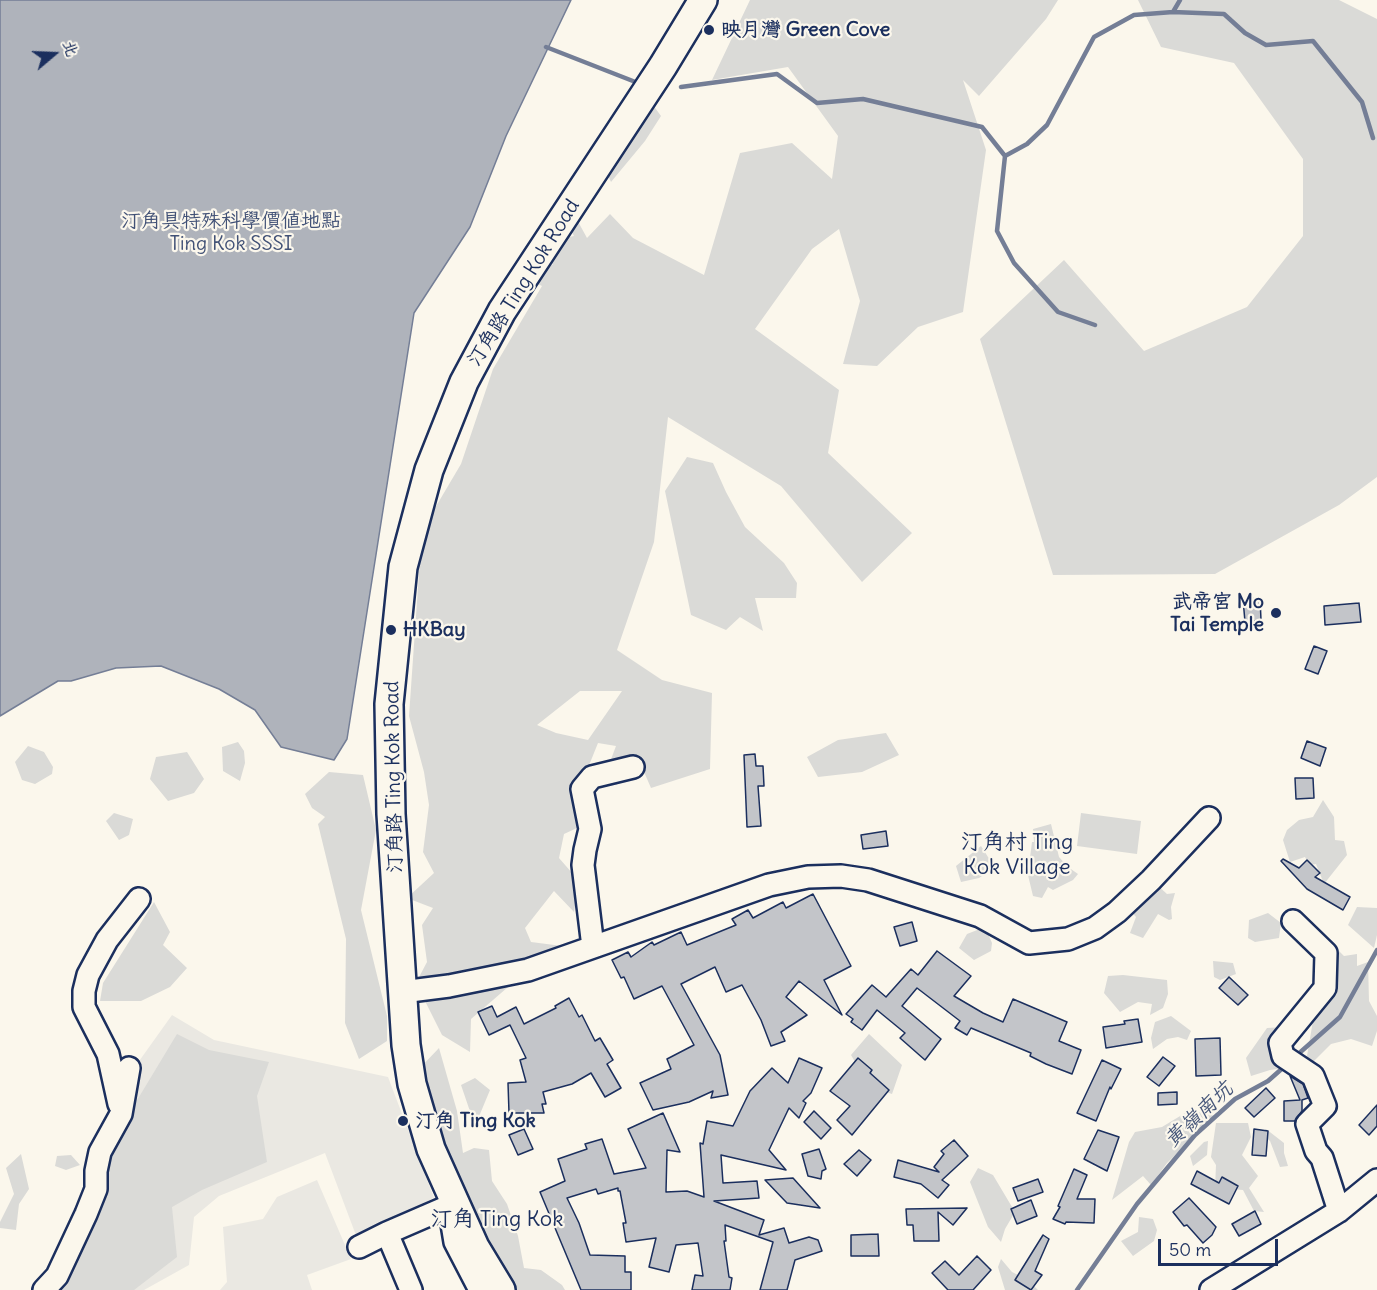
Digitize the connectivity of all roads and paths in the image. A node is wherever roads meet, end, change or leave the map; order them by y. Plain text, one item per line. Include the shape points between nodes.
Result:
1 (703, 0) edge
2 (633, 767) dead end
3 (1209, 818) dead end
4 (139, 899) dead end
5 (1293, 921) dead end
6 (593, 947) junction
7 (402, 992) junction
8 (129, 1068) dead end
9 (121, 1114) junction
10 (1377, 1180) edge
11 (452, 1205) junction
12 (1339, 1211) junction
13 (387, 1233) junction
14 (359, 1247) dead end
15 (44, 1290) edge
16 (411, 1290) edge
17 (480, 1290) edge
18 (501, 1290) edge
19 (1211, 1290) edge

1 - 7 main road, 汀角路 Ting Kok Road via 502,311 464,382 429,470 403,567 389,704
2 - 6 street via 591,777 582,789 590,830 583,865
3 - 6 street via 1117,912 1095,928 1068,939 1029,944 980,916 868,880 826,876 769,885
4 - 9 street via 107,940 84,990 84,1007 108,1054
5 - 12 street via 1326,953 1325,988 1280,1043 1283,1056 1313,1076 1325,1106 1307,1124
6 - 7 street via 528,970
7 - 11 main road, 汀角路 Ting Kok Road via 412,1084
8 - 9 street
9 - 15 street via 100,1152 96,1189 86,1214 57,1276
10 - 12 street
11 - 13 street
11 - 17 street via 454,1242
11 - 18 main road, 汀角路 Ting Kok Road
12 - 19 street
13 - 14 street
13 - 16 street

